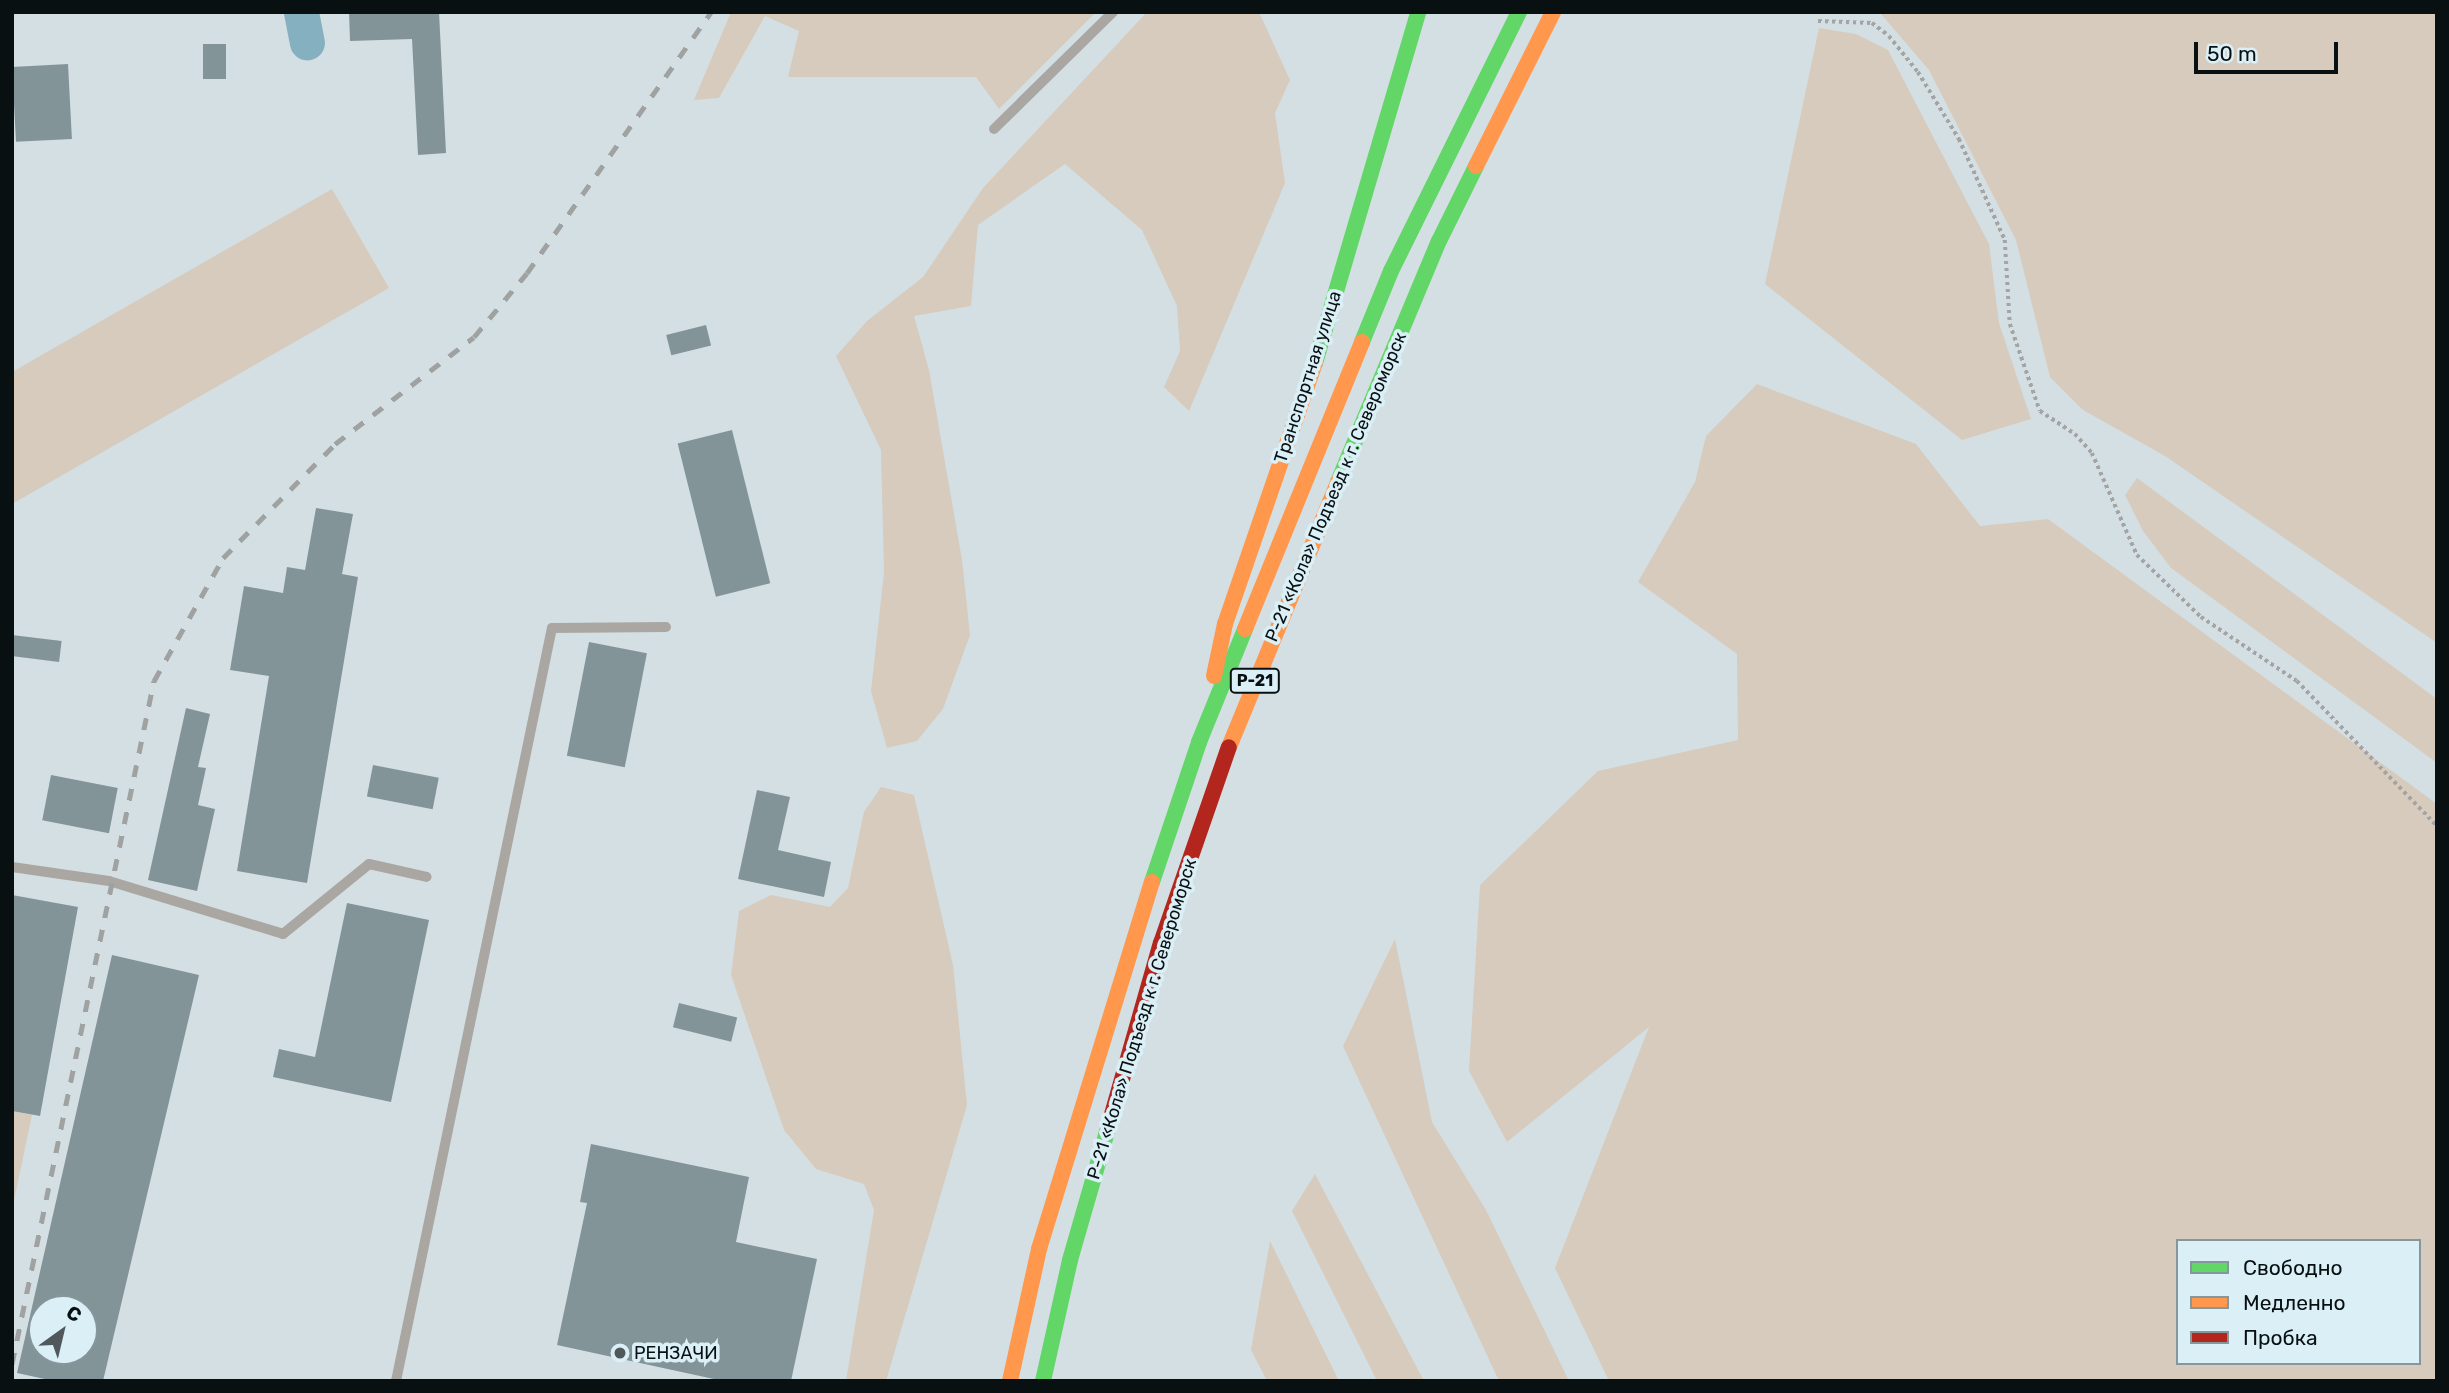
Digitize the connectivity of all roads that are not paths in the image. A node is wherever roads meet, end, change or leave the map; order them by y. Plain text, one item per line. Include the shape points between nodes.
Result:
1 (1113, 12) edge
2 (1418, 12) edge
3 (1519, 12) edge
4 (1553, 12) edge
5 (994, 129) dead end
6 (666, 627) dead end
7 (1199, 743) junction
8 (12, 867) edge
9 (427, 877) dead end
10 (396, 1381) edge
11 (1010, 1381) edge
12 (1043, 1381) edge

1 - 5 lane
2 - 7 main road, Транспортная улица via 1317,358 1225,624
3 - 7 main road, Р-21 «Кола» Подъезд к г. Североморск / Р-21 via 1391,271
4 - 12 main road, Р-21 «Кола» Подъезд к г. Североморск / Р-21 via 1439,241 1234,732 1161,943 1070,1260
6 - 10 lane via 552,628
7 - 11 main road, Р-21 «Кола» Подъезд к г. Североморск / Р-21 via 1134,934 1039,1249
8 - 9 lane via 109,881 283,933 369,864

